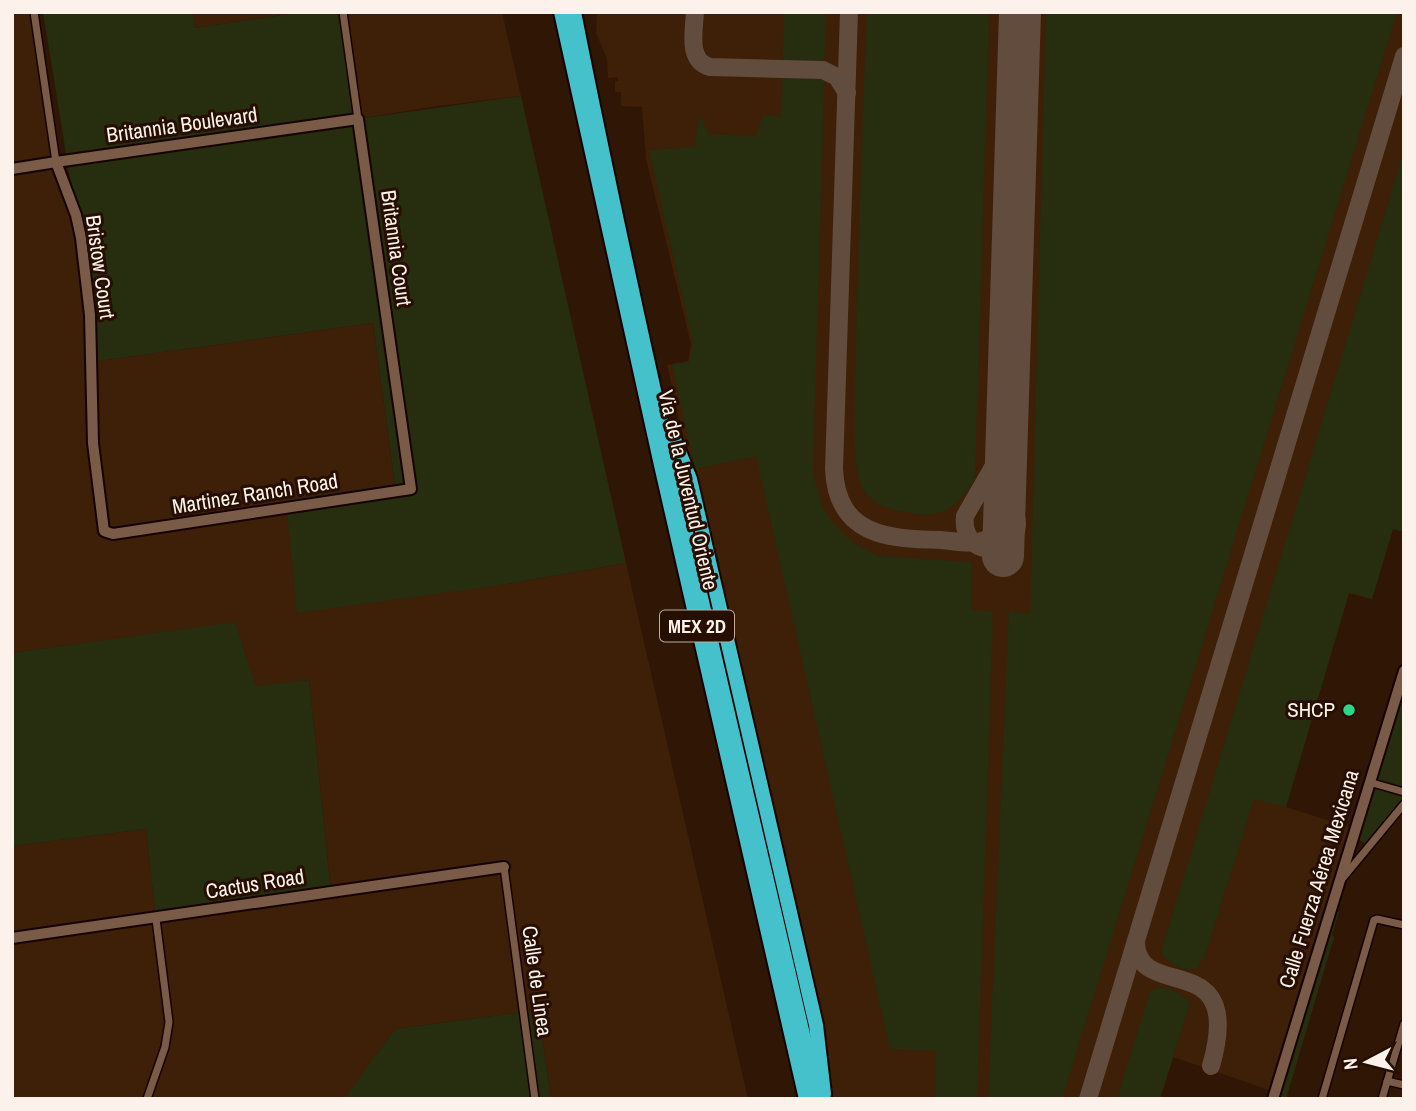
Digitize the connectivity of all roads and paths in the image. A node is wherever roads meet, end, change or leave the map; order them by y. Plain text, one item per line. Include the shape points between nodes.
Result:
1 (34, 12) edge
2 (343, 12) edge
3 (561, 12) edge
4 (574, 12) edge
5 (358, 119) junction
6 (597, 151) junction
7 (56, 162) junction
8 (12, 169) edge
9 (657, 399) junction
10 (411, 489) joint
11 (104, 531) joint
12 (1403, 674) edge
13 (1369, 782) junction
14 (1404, 792) edge
15 (1404, 804) edge
16 (504, 867) joint
17 (1338, 884) junction
18 (156, 919) junction
19 (1404, 925) edge
20 (12, 938) edge
21 (1404, 1024) edge
22 (1387, 1081) junction
23 (1404, 1086) edge
24 (147, 1099) edge
25 (535, 1099) edge
26 (806, 1099) edge
27 (818, 1099) edge
28 (825, 1099) edge
29 (1273, 1099) edge
30 (1322, 1099) edge
31 (1382, 1099) edge

1 - 7 street, Bristow Court
2 - 5 street, Britannia Court
3 - 6 highway, Via de la Juventud Oriente / MEX 2D
4 - 6 highway, Via de la Juventud Oriente / MEX 2D
5 - 7 street, Britannia Boulevard
5 - 10 street, Britannia Court
6 - 9 highway, Via de la Juventud Oriente / MEX 2D
6 - 26 highway, Via de la Juventud Oriente / MEX 2D via 660,465
7 - 8 street, Britannia Boulevard
7 - 11 street, Bristow Court via 81,238 90,316 92,433
9 - 27 highway, Via de la Juventud Oriente / MEX 2D
9 - 28 highway via 686,467 713,578 816,1025
10 - 11 street, Martinez Ranch Road via 113,534
12 - 13 street, Calle Fuerza Aérea Mexicana
13 - 14 street
13 - 17 street, Calle Fuerza Aérea Mexicana
15 - 17 street
16 - 18 street, Cactus Road
16 - 25 street, Calle de Linea
17 - 29 street, Calle Fuerza Aérea Mexicana
18 - 20 street, Cactus Road
18 - 24 street via 169,1023
19 - 30 street via 1374,920
21 - 22 street
22 - 23 street
22 - 31 street

